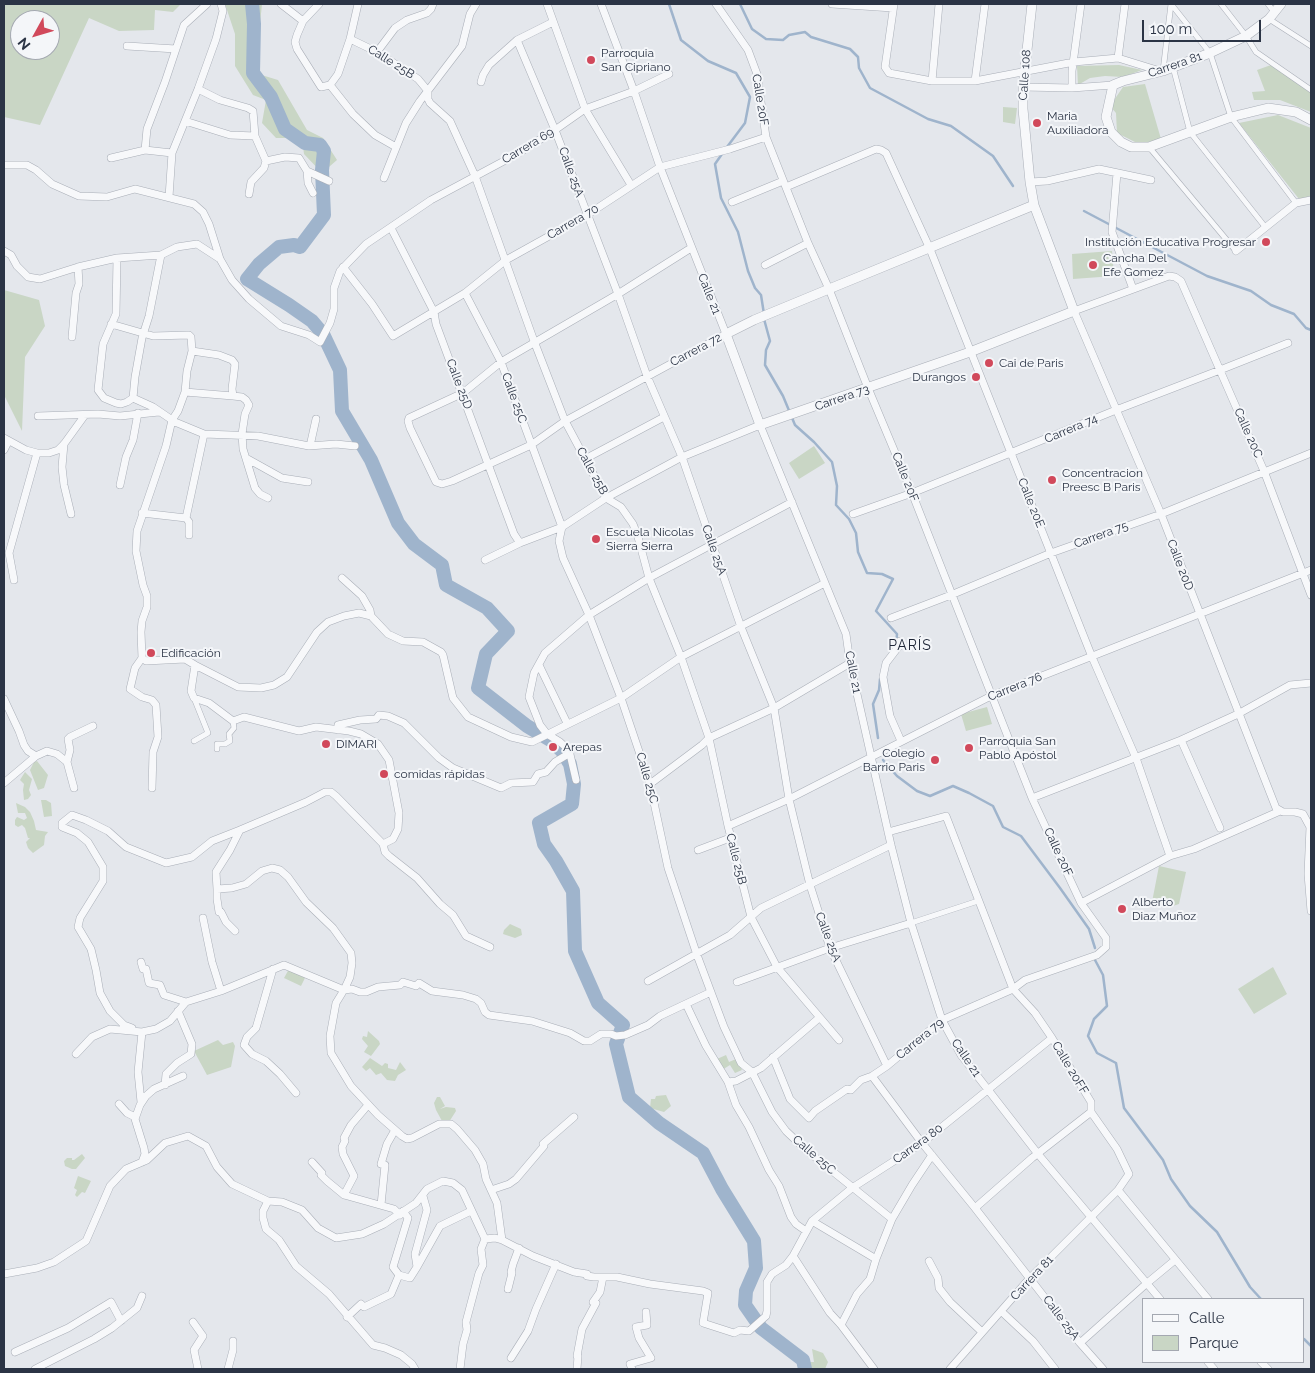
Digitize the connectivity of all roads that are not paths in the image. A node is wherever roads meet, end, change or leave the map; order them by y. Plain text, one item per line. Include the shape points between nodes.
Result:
1 (207, 4) edge
2 (221, 4) edge
3 (281, 4) edge
4 (319, 4) edge
5 (358, 4) edge
6 (433, 4) edge
7 (476, 4) edge
8 (547, 4) edge
9 (601, 4) edge
10 (716, 4) edge
11 (832, 4) edge
12 (939, 4) edge
13 (985, 4) edge
14 (1032, 4) edge
15 (1081, 4) edge
16 (1125, 4) edge
17 (1171, 4) edge
18 (1220, 4) edge
19 (1268, 4) edge
20 (1280, 4) edge
21 (893, 6) edge
22 (1272, 16) junction
23 (303, 21) junction
24 (553, 22) junction
25 (1246, 36) junction
26 (350, 39) junction
27 (518, 40) junction
28 (127, 46) dead end
29 (1311, 46) edge
30 (176, 48) junction
31 (377, 52) junction
32 (1210, 53) junction
33 (1118, 58) junction
34 (1074, 62) junction
35 (1173, 67) junction
36 (1024, 71) junction
37 (1162, 71) junction
38 (669, 74) dead end
39 (932, 81) junction
40 (975, 81) junction
41 (481, 82) dead end
42 (330, 84) junction
43 (1113, 85) junction
44 (1023, 87) junction
45 (1072, 88) junction
46 (198, 89) junction
47 (1311, 90) edge
48 (428, 91) junction
49 (634, 91) junction
50 (585, 109) junction
51 (1231, 117) junction
52 (1311, 120) edge
53 (185, 121) junction
54 (555, 130) junction
55 (1190, 132) junction
56 (255, 136) junction
57 (766, 136) junction
58 (396, 147) junction
59 (1149, 147) junction
60 (145, 150) junction
61 (172, 154) junction
62 (111, 158) dead end
63 (266, 161) junction
64 (4, 165) edge
65 (660, 167) junction
66 (307, 172) junction
67 (1117, 173) junction
68 (475, 176) junction
69 (384, 178) dead end
70 (327, 180) dead end
71 (1151, 180) dead end
72 (1030, 182) junction
73 (784, 184) junction
74 (631, 185) junction
75 (313, 193) dead end
76 (249, 194) dead end
77 (169, 197) junction
78 (1311, 200) edge
79 (732, 202) dead end
80 (1296, 203) junction
81 (1034, 206) junction
82 (587, 215) junction
83 (391, 228) junction
84 (1266, 228) junction
85 (808, 243) junction
86 (691, 248) junction
87 (930, 249) junction
88 (4, 251) edge
89 (1236, 251) joint
90 (161, 255) junction
91 (117, 258) junction
92 (220, 259) junction
93 (506, 260) junction
94 (764, 265) dead end
95 (78, 266) junction
96 (343, 268) junction
97 (1175, 276) joint
98 (829, 289) junction
99 (1133, 289) junction
100 (465, 293) junction
101 (618, 294) junction
102 (1074, 310) junction
103 (434, 312) junction
104 (111, 324) junction
105 (143, 333) junction
106 (726, 334) junction
107 (72, 337) dead end
108 (534, 342) junction
109 (1288, 343) dead end
110 (192, 351) junction
111 (970, 352) junction
112 (501, 362) junction
113 (1220, 370) junction
114 (647, 376) junction
115 (868, 388) junction
116 (185, 392) junction
117 (463, 393) junction
118 (234, 396) junction
119 (133, 398) junction
120 (1116, 410) junction
121 (160, 412) junction
122 (138, 413) junction
123 (85, 415) junction
124 (38, 416) dead end
125 (664, 417) junction
126 (316, 419) dead end
127 (172, 420) junction
128 (565, 421) junction
129 (760, 425) junction
130 (204, 434) junction
131 (242, 434) junction
132 (6, 440) edge
133 (64, 444) junction
134 (531, 445) junction
135 (310, 446) junction
136 (355, 446) dead end
137 (4, 450) edge
138 (1311, 452) edge
139 (36, 453) junction
140 (1012, 454) junction
141 (682, 457) junction
142 (246, 458) junction
143 (585, 459) junction
144 (489, 464) junction
145 (1264, 471) junction
146 (308, 482) dead end
147 (120, 485) dead end
148 (912, 493) junction
149 (268, 498) dead end
150 (606, 498) junction
151 (792, 502) junction
152 (142, 513) junction
153 (71, 514) dead end
154 (853, 514) dead end
155 (1160, 514) junction
156 (186, 518) junction
157 (562, 527) junction
158 (189, 535) dead end
159 (520, 543) junction
160 (712, 544) junction
161 (1051, 554) junction
162 (485, 560) dead end
163 (1311, 570) edge
164 (1303, 574) junction
165 (342, 578) dead end
166 (649, 578) junction
167 (14, 580) dead end
168 (825, 583) junction
169 (951, 595) junction
170 (1311, 595) edge
171 (589, 615) junction
172 (1200, 615) junction
173 (371, 616) junction
174 (891, 618) dead end
175 (741, 627) junction
176 (900, 641) dead end
177 (681, 657) junction
178 (1092, 657) junction
179 (142, 658) junction
180 (850, 663) junction
181 (195, 665) junction
182 (539, 665) junction
183 (1311, 682) edge
184 (991, 696) junction
185 (194, 698) junction
186 (621, 698) junction
187 (4, 699) edge
188 (774, 708) junction
189 (1238, 714) junction
190 (233, 721) junction
191 (567, 724) junction
192 (93, 726) dead end
193 (338, 730) junction
194 (547, 734) junction
195 (709, 738) junction
196 (1181, 740) junction
197 (194, 741) dead end
198 (901, 741) junction
199 (217, 750) dead end
200 (567, 754) junction
201 (36, 756) junction
202 (871, 756) junction
203 (1136, 758) junction
204 (67, 762) junction
205 (576, 780) dead end
206 (4, 782) edge
207 (650, 784) junction
208 (74, 788) dead end
209 (152, 788) dead end
210 (1032, 798) junction
211 (789, 799) junction
212 (1280, 811) junction
213 (728, 826) junction
214 (1220, 828) dead end
215 (240, 830) junction
216 (888, 832) junction
217 (730, 838) junction
218 (383, 844) junction
219 (891, 845) junction
220 (698, 850) dead end
221 (1170, 856) junction
222 (810, 885) junction
223 (217, 889) junction
224 (978, 902) junction
225 (1081, 903) junction
226 (1311, 910) edge
227 (751, 917) junction
228 (203, 918) dead end
229 (911, 923) junction
230 (235, 930) dead end
231 (490, 947) dead end
232 (1106, 947) joint
233 (830, 948) junction
234 (697, 955) junction
235 (142, 962) dead end
236 (777, 967) junction
237 (273, 969) junction
238 (648, 981) dead end
239 (737, 982) dead end
240 (1013, 989) junction
241 (344, 990) junction
242 (221, 991) junction
243 (711, 992) junction
244 (186, 1002) junction
245 (686, 1004) junction
246 (178, 1011) junction
247 (819, 1018) junction
248 (942, 1020) junction
249 (142, 1032) junction
250 (1052, 1038) junction
251 (839, 1040) dead end
252 (76, 1054) dead end
253 (773, 1057) junction
254 (887, 1066) junction
255 (752, 1072) junction
256 (183, 1076) dead end
257 (872, 1076) junction
258 (728, 1082) junction
259 (164, 1085) junction
260 (988, 1089) junction
261 (296, 1093) dead end
262 (141, 1102) junction
263 (119, 1104) dead end
264 (368, 1105) junction
265 (1092, 1112) junction
266 (574, 1117) dead end
267 (136, 1118) junction
268 (395, 1130) junction
269 (922, 1143) junction
270 (1038, 1154) junction
271 (932, 1156) junction
272 (142, 1162) junction
273 (312, 1162) dead end
274 (852, 1188) junction
275 (491, 1190) junction
276 (1118, 1190) junction
277 (344, 1195) junction
278 (423, 1196) junction
279 (268, 1202) junction
280 (381, 1205) junction
281 (975, 1208) junction
282 (471, 1211) junction
283 (402, 1213) junction
284 (1090, 1217) junction
285 (892, 1219) junction
286 (812, 1221) junction
287 (806, 1231) junction
288 (485, 1239) junction
289 (502, 1240) junction
290 (519, 1248) junction
291 (793, 1256) junction
292 (876, 1259) junction
293 (1175, 1260) junction
294 (928, 1261) dead end
295 (556, 1264) junction
296 (416, 1266) junction
297 (4, 1274) edge
298 (399, 1275) junction
299 (603, 1277) junction
300 (1030, 1278) junction
301 (1146, 1284) junction
302 (508, 1289) dead end
303 (142, 1296) dead end
304 (1159, 1298) edge
305 (1207, 1298) edge
306 (646, 1312) dead end
307 (1002, 1312) junction
308 (347, 1317) junction
309 (121, 1322) junction
310 (193, 1322) dead end
311 (841, 1325) junction
312 (982, 1332) junction
313 (233, 1342) dead end
314 (1080, 1343) junction
315 (15, 1352) dead end
316 (511, 1358) dead end
317 (35, 1369) edge
318 (198, 1369) edge
319 (228, 1369) edge
320 (415, 1369) edge
321 (460, 1369) edge
322 (577, 1369) edge
323 (632, 1369) edge
324 (874, 1369) edge
325 (950, 1369) edge
326 (1055, 1369) edge
327 (1103, 1369) edge

1 - 30 street via 184,25
2 - 46 street via 223,11 216,38
3 - 23 street
4 - 23 street
5 - 26 street
6 - 31 street via 427,13 395,28
7 - 48 street via 470,14 462,46
8 - 24 street
9 - 49 street, Calle 21
10 - 57 street, Calle 20F via 748,50 757,74
11 - 21 street
12 - 39 street
13 - 40 street
14 - 36 street, Calle 108
15 - 34 street
16 - 33 street
17 - 32 street
17 - 37 street
18 - 25 street
19 - 22 street
20 - 22 street, Carrera 81
21 - 39 street via 885,67 889,73
22 - 25 street, Carrera 81
22 - 29 street
23 - 42 street via 295,42 297,50 321,87
24 - 27 street
24 - 50 street
25 - 32 street, Carrera 81
25 - 47 street via 1256,52
26 - 31 street, Calle 25B
26 - 42 street via 338,74
27 - 41 street via 489,65
27 - 54 street, Calle 25A
28 - 30 street
30 - 60 street via 147,130
31 - 48 street, Calle 25B via 418,79
32 - 35 street, Carrera 81
32 - 51 street
33 - 34 street
33 - 37 street
34 - 36 street
34 - 45 street
35 - 37 street, Carrera 81
35 - 55 street
36 - 40 street
36 - 44 street, Calle 108
37 - 43 street, Carrera 81
38 - 49 street, Carrera 69
39 - 40 street
42 - 58 street via 374,135
43 - 45 street
43 - 59 street via 1106,117 1110,132 1131,147
44 - 45 street
44 - 72 street, Calle 108
46 - 53 street
46 - 56 street via 220,100 252,109
48 - 58 street via 406,123
48 - 68 street, Calle 25B via 428,99 450,121
49 - 50 street, Carrera 69
49 - 65 street, Calle 21
50 - 54 street, Carrera 69
50 - 74 street
51 - 52 street via 1268,108 1296,112
51 - 55 street
51 - 80 street
53 - 56 street via 230,135
53 - 61 street
54 - 68 street, Carrera 69
54 - 82 street, Calle 25A
55 - 59 street
55 - 84 street
56 - 63 street
57 - 65 street, Carrera 70
57 - 73 street, Calle 20F
58 - 69 street
59 - 89 street
60 - 61 street
60 - 62 street
61 - 77 street
63 - 66 street via 298,158
63 - 76 street via 251,182
64 - 77 street via 27,165 52,184 79,196 107,197 135,189
65 - 74 street, Carrera 70
65 - 86 street, Calle 21
66 - 70 street
66 - 75 street
67 - 71 street
67 - 72 street via 1099,169
67 - 99 street via 1112,232
68 - 83 street, Carrera 69
68 - 93 street, Calle 25B
72 - 81 street, Calle 108
73 - 79 street
73 - 85 street, Calle 20F
73 - 87 street, Calle 20E via 876,149 881,150 886,153
74 - 82 street, Carrera 70
77 - 92 street via 194,204 203,212
78 - 80 street
80 - 84 street
81 - 87 street, Carrera 72
81 - 102 street, Calle 20D
82 - 93 street, Carrera 70
82 - 101 street, Calle 25A
83 - 96 street, Carrera 69 via 366,244
83 - 103 street, Calle 25D
84 - 89 street
85 - 94 street
85 - 98 street, Calle 20F
86 - 101 street
86 - 106 street, Calle 21
87 - 98 street, Carrera 72
87 - 111 street, Calle 20E
88 - 95 street via 28,277 40,278
90 - 91 street
90 - 92 street via 177,247 197,244
90 - 105 street
91 - 95 street
91 - 104 street via 117,306
92 - 96 street via 232,280 281,326 320,342 330,323 336,279
93 - 100 street, Carrera 70
93 - 108 street, Calle 25B
95 - 107 street via 79,284
96 - 103 street, Carrera 70 via 393,336
97 - 99 street, Carrera 73
97 - 113 street, Calle 20C
98 - 106 street, Carrera 72
98 - 115 street, Calle 20F
99 - 102 street, Carrera 73
100 - 103 street, Carrera 70
100 - 112 street, Calle 25C
101 - 108 street
101 - 114 street, Calle 25A
102 - 111 street, Carrera 73
102 - 120 street, Calle 20D
103 - 117 street, Calle 25D
104 - 105 street
104 - 119 street via 102,348 99,392 107,400 122,404
105 - 110 street via 152,336 189,335
105 - 119 street
106 - 114 street, Carrera 72
106 - 129 street, Calle 21
108 - 112 street
108 - 128 street, Calle 25B
109 - 113 street, Carrera 74
110 - 116 street
110 - 118 street via 219,354 232,360 235,364
111 - 115 street, Carrera 73
111 - 140 street, Calle 20E
112 - 117 street
112 - 134 street, Calle 25C
113 - 120 street, Carrera 74
113 - 145 street, Calle 20C
114 - 125 street, Calle 25A
114 - 128 street, Carrera 72
115 - 129 street, Carrera 73
115 - 148 street, Calle 20F
116 - 118 street
116 - 127 street
117 - 144 street, Calle 25D
117 - 144 street, Carrera 72 via 412,416 408,421 410,428 438,484
118 - 131 street via 242,397 248,406
119 - 121 street
120 - 140 street, Carrera 74
120 - 155 street, Calle 20D
121 - 122 street
121 - 127 street
122 - 123 street
122 - 147 street
123 - 124 street
123 - 133 street
125 - 141 street, Calle 25A
125 - 143 street
126 - 135 street
127 - 130 street
127 - 152 street
128 - 134 street, Carrera 72
128 - 143 street, Calle 25B
129 - 141 street, Carrera 73
129 - 151 street, Calle 21
130 - 131 street
130 - 156 street
131 - 135 street
131 - 142 street
132 - 137 street
132 - 139 street
133 - 139 street via 58,450
133 - 153 street via 62,467
134 - 144 street, Carrera 72
134 - 157 street, Calle 25C
135 - 136 street
138 - 145 street, Carrera 75
139 - 167 street via 10,553
140 - 148 street, Carrera 74
140 - 161 street, Calle 20E
141 - 150 street, Carrera 73
141 - 160 street, Calle 25A
142 - 146 street via 282,478
142 - 149 street via 255,488
143 - 150 street, Calle 25B
144 - 159 street, Calle 25D
145 - 155 street, Carrera 75
145 - 164 street, Calle 20C
148 - 154 street, Carrera 74
148 - 169 street, Calle 20F
150 - 157 street, Carrera 73
150 - 166 street, Calle 25B via 621,507 633,524
151 - 160 street
151 - 168 street, Calle 21
152 - 156 street
152 - 179 street via 136,551 147,596 142,621
155 - 161 street, Carrera 75
155 - 172 street, Calle 20D
156 - 158 street via 190,522
157 - 159 street, Carrera 73
157 - 171 street, Calle 25C via 563,558
159 - 162 street, Carrera 73
160 - 166 street
160 - 175 street, Calle 25A
161 - 169 street, Carrera 75
161 - 178 street, Calle 20E
163 - 164 street, Carrera 76
164 - 170 street, Calle 20C
164 - 172 street, Carrera 76
165 - 173 street via 362,596
166 - 171 street
166 - 177 street, Calle 25B
168 - 175 street
168 - 180 street, Calle 21 via 846,634
169 - 174 street, Carrera 75
169 - 184 street, Calle 20F
171 - 182 street via 545,653
171 - 186 street, Calle 25C
172 - 178 street, Carrera 76
172 - 189 street, Calle 20D
173 - 181 street via 359,613 328,622 317,632 287,677 274,685 238,687
173 - 194 street via 388,634 403,641 423,642 444,655 453,698 468,716 511,738 532,742
175 - 177 street
175 - 188 street, Calle 25A
176 - 198 street via 886,663 883,677 890,716
177 - 186 street
177 - 195 street, Calle 25B
178 - 184 street, Carrera 76
178 - 203 street, Calle 20E
179 - 181 street via 146,661 185,660
179 - 209 street via 135,668 130,689 156,704 158,737 153,752
180 - 188 street
180 - 202 street, Calle 21
181 - 185 street via 191,691
182 - 191 street
182 - 194 street via 529,697
183 - 189 street via 1290,686
184 - 198 street, Carrera 76
184 - 210 street, Calle 20F
185 - 190 street via 209,703
185 - 197 street via 208,733
186 - 191 street
186 - 207 street, Calle 25C
187 - 201 street via 24,746
188 - 195 street
188 - 211 street, Calle 25A
189 - 196 street
189 - 212 street, Calle 20D
190 - 193 street via 244,717 299,730 316,727
190 - 199 street via 230,741 217,744
191 - 194 street
192 - 204 street via 70,736
193 - 200 street via 338,725 388,716 404,723 453,768 501,788 511,783 533,782 538,774 546,772
193 - 218 street via 361,734 378,744 390,760 399,813 398,829 393,839
194 - 200 street via 560,742
195 - 207 street
195 - 213 street, Calle 25B
196 - 203 street
196 - 214 street
198 - 202 street, Carrera 76
200 - 205 street
201 - 204 street via 51,751
201 - 206 street
202 - 211 street, Carrera 76
202 - 216 street, Calle 21
203 - 210 street
203 - 221 street, Calle 20E
204 - 208 street
207 - 234 street, Calle 25C via 668,868
210 - 225 street, Calle 20F
211 - 213 street, Carrera 76
211 - 222 street, Calle 25A
212 - 221 street via 1194,849
212 - 226 street via 1303,814 1310,827 1308,874
213 - 217 street, Calle 25B
215 - 218 street via 331,792
215 - 223 street via 216,872
215 - 249 street via 212,841 192,857 166,863 126,846 108,831 86,820 72,815 62,823 88,842 103,867 103,881 78,926 91,949 100,993 110,1011 124,1025
216 - 219 street, Calle 21
216 - 224 street, Calle 20FF via 946,816
217 - 220 street
217 - 227 street, Calle 25B
218 - 231 street via 385,852 417,878 453,915 466,936
219 - 222 street
219 - 229 street, Calle 21
221 - 225 street
222 - 227 street via 761,908
222 - 233 street, Calle 25A
223 - 230 street via 219,912
223 - 241 street via 246,884 262,871 280,870 333,928 351,953 350,977
224 - 229 street
224 - 240 street, Calle 20FF
225 - 232 street, Calle 20F via 1106,938
227 - 234 street via 730,935
227 - 236 street, Calle 25B
228 - 242 street
229 - 233 street
229 - 248 street, Calle 21
232 - 240 street, Carrera 79 via 1097,955 1026,980
233 - 236 street
233 - 254 street, Calle 25A
234 - 238 street
234 - 243 street, Calle 25C
235 - 244 street via 149,983 160,985 164,994
236 - 239 street
236 - 247 street, Calle 25B
237 - 241 street via 284,965
237 - 242 street
237 - 261 street via 256,1028 244,1045 252,1054 266,1061
240 - 248 street, Carrera 79
240 - 250 street, Calle 20FF
241 - 245 street via 366,992 403,982 416,986 419,983 432,991 476,999 489,1015 532,1022 570,1033 584,1041 601,1034 624,1036
241 - 264 street via 336,1003 330,1036 331,1053 351,1086
242 - 244 street
243 - 245 street
243 - 255 street, Calle 25C via 741,1063
244 - 246 street
245 - 258 street
246 - 249 street via 170,1021
246 - 259 street via 192,1044 191,1054 166,1074
247 - 251 street, Calle 25B
247 - 253 street
248 - 254 street, Carrera 79
248 - 260 street, Calle 21 via 961,1055
249 - 252 street via 110,1029 92,1037
249 - 262 street via 138,1052
250 - 260 street, Carrera 80
250 - 265 street, Calle 20FF via 1091,1102
253 - 255 street
253 - 257 street, Carrera 79 via 790,1099 809,1118 847,1089 851,1090 861,1080
254 - 257 street, Carrera 79
255 - 258 street
255 - 274 street, Calle 25C via 772,1112 786,1131
256 - 259 street
257 - 269 street, Calle 25A
258 - 287 street via 736,1106 750,1127 791,1217
259 - 262 street via 154,1089
260 - 269 street, Carrera 80
260 - 270 street, Calle 21
262 - 267 street
263 - 267 street
264 - 268 street
264 - 277 street via 344,1138 343,1154 354,1176
265 - 270 street
265 - 276 street, Calle 20FF via 1117,1149 1129,1174
266 - 275 street via 542,1144 544,1146 516,1179
267 - 272 street via 145,1154
268 - 275 street via 407,1139 439,1124 451,1124 475,1150
268 - 280 street via 381,1164 385,1165
269 - 271 street, Calle 25A
269 - 274 street, Carrera 80
270 - 281 street
270 - 284 street, Calle 21
271 - 281 street, Calle 25A
271 - 285 street
272 - 279 street via 165,1143 188,1136 206,1146 217,1167 232,1184
272 - 297 street via 126,1169 110,1186 86,1241 54,1262
273 - 277 street
274 - 285 street, Calle 25C
274 - 286 street, Carrera 80
275 - 289 street via 497,1203
276 - 284 street, Carrera 81
276 - 293 street
277 - 280 street
278 - 282 street via 427,1189 443,1181 453,1183 462,1190
278 - 283 street
278 - 296 street via 427,1210 415,1254
279 - 283 street via 282,1202 302,1210 318,1228 336,1238 362,1234
279 - 308 street via 263,1212 266,1229 279,1240 296,1266 329,1294
280 - 283 street
281 - 300 street, Calle 25A
282 - 288 street
282 - 296 street via 440,1226
283 - 298 street via 408,1218 393,1268
284 - 300 street, Carrera 81
284 - 301 street, Calle 21
285 - 292 street
286 - 287 street, Carrera 80
286 - 292 street
287 - 291 street, Carrera 80
288 - 289 street
288 - 321 street via 481,1249 483,1265 466,1322
289 - 290 street
290 - 295 street
290 - 302 street
291 - 299 street via 767,1282 766,1316 749,1330 734,1333 702,1323 708,1293
291 - 311 street
292 - 311 street via 870,1279
293 - 301 street
293 - 305 street
294 - 312 street via 938,1278 939,1288
295 - 299 street via 587,1276
295 - 316 street via 528,1331
296 - 298 street via 410,1278
298 - 308 street via 391,1294 364,1307 361,1304
299 - 322 street via 600,1292 593,1302 596,1303 582,1329
300 - 307 street, Carrera 81
300 - 314 street, Calle 25A
301 - 304 street, Calle 21
301 - 314 street
303 - 309 street via 137,1308
306 - 323 street via 647,1325 636,1327 651,1358 630,1364
307 - 312 street, Carrera 81
307 - 326 street via 1032,1340
308 - 320 street via 373,1345 401,1355
309 - 315 street via 111,1302 68,1328
309 - 317 street
310 - 318 street via 203,1336 194,1350
311 - 324 street
312 - 325 street, Carrera 81
313 - 319 street
314 - 327 street, Calle 25A

